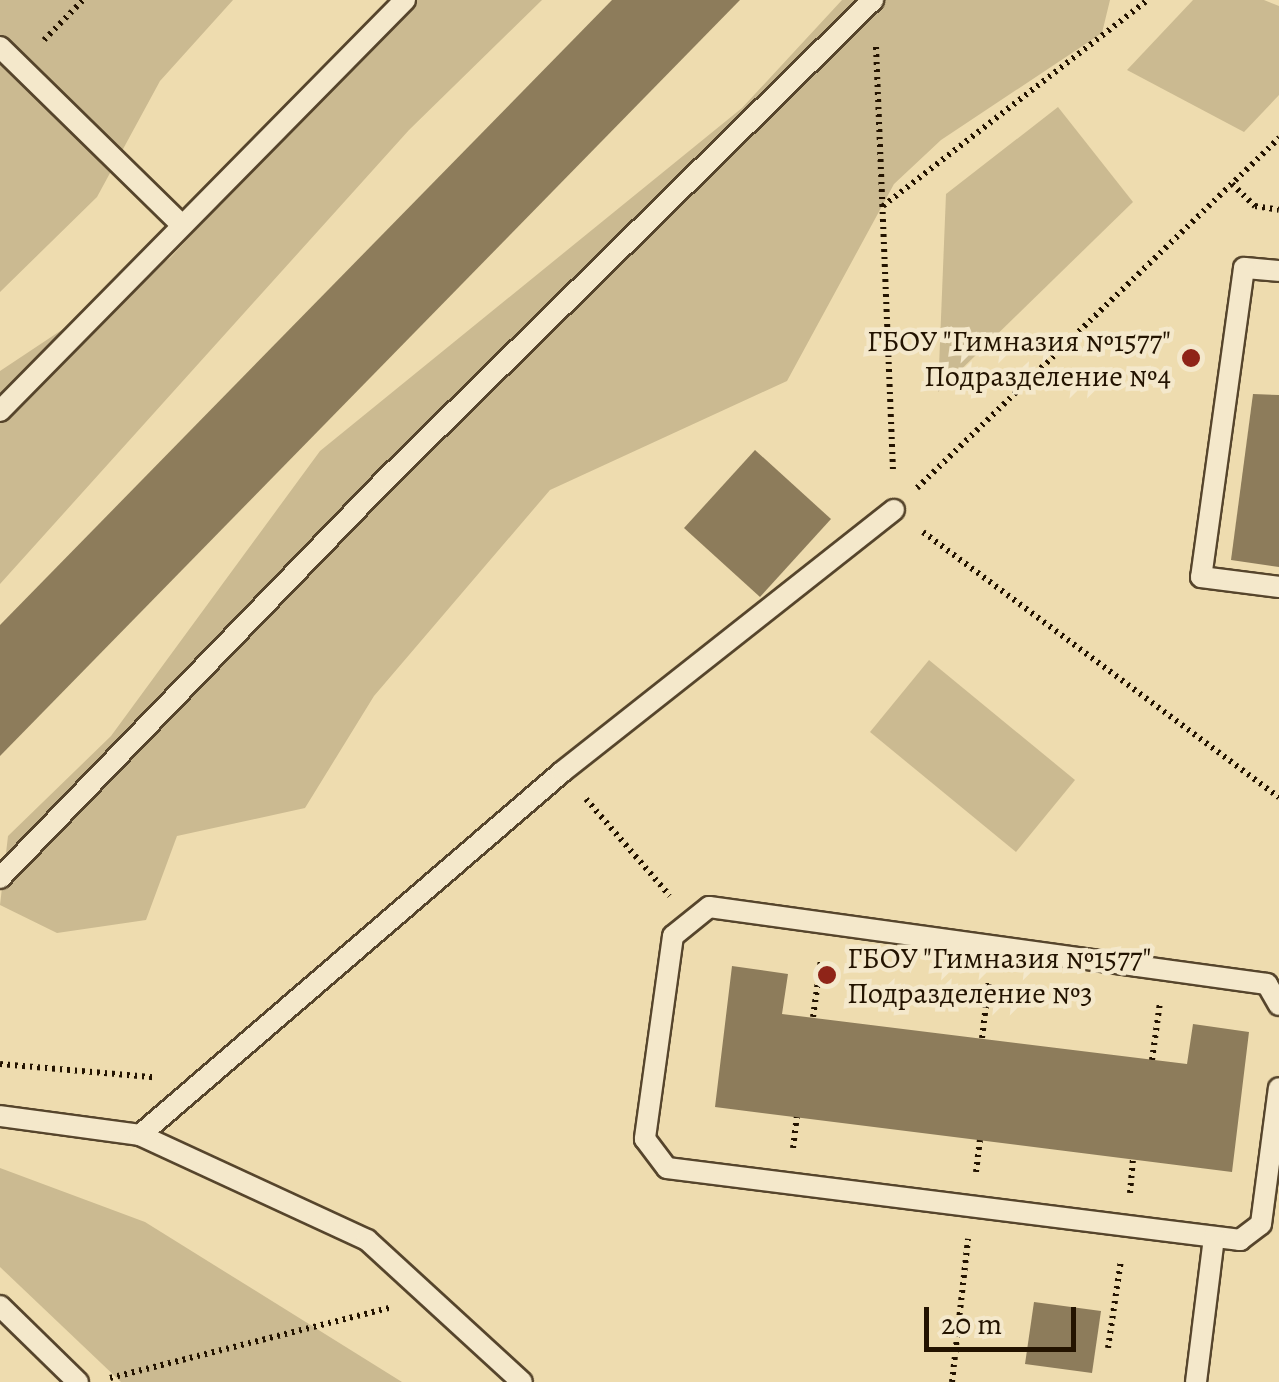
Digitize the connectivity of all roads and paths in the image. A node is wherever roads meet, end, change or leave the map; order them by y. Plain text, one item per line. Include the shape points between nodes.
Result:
1 (83, 0) edge
2 (404, 0) edge
3 (873, 0) edge
4 (1148, 0) edge
5 (875, 42) dead end
6 (0, 47) edge
7 (19, 66) junction
8 (1279, 138) edge
9 (1232, 184) junction
10 (882, 207) junction
11 (1279, 210) edge
12 (181, 224) junction
13 (1279, 271) edge
14 (0, 410) edge
15 (894, 510) junction
16 (1279, 587) edge
17 (1279, 797) edge
18 (587, 800) dead end
19 (0, 878) edge
20 (691, 920) junction
21 (826, 923) junction
22 (993, 946) junction
23 (1164, 969) junction
24 (1279, 1005) edge
25 (813, 1018) dead end
26 (982, 1038) dead end
27 (1152, 1060) dead end
28 (0, 1064) edge
29 (202, 1082) junction
30 (1279, 1088) edge
31 (0, 1116) edge
32 (140, 1135) junction
33 (971, 1208) junction
34 (1126, 1226) junction
35 (1214, 1237) junction
36 (430, 1298) junction
37 (0, 1306) edge
38 (1108, 1348) dead end
39 (78, 1382) edge
40 (95, 1382) edge
41 (522, 1382) edge
42 (952, 1382) edge
43 (1196, 1382) edge

1 - 7 path
2 - 12 lane
3 - 19 lane via 385,480
4 - 10 path
5 - 10 path
6 - 7 lane
7 - 12 lane
8 - 9 path
9 - 11 path via 1255,206
9 - 15 path
10 - 15 path
12 - 14 lane
13 - 16 lane via 1244,268 1202,577
15 - 17 path
15 - 29 lane via 562,772
18 - 20 path
20 - 21 lane via 709,907
20 - 33 lane via 673,936 645,1139 667,1168
21 - 22 lane
21 - 25 path
22 - 23 lane
22 - 26 path
23 - 24 lane via 1268,984
23 - 27 path
28 - 29 path
29 - 32 lane
30 - 35 lane via 1261,1224 1240,1240
31 - 32 lane
32 - 36 lane via 367,1240
33 - 34 lane
33 - 42 path
34 - 35 lane
34 - 38 path
35 - 43 lane
36 - 40 path
36 - 41 lane
37 - 39 lane

